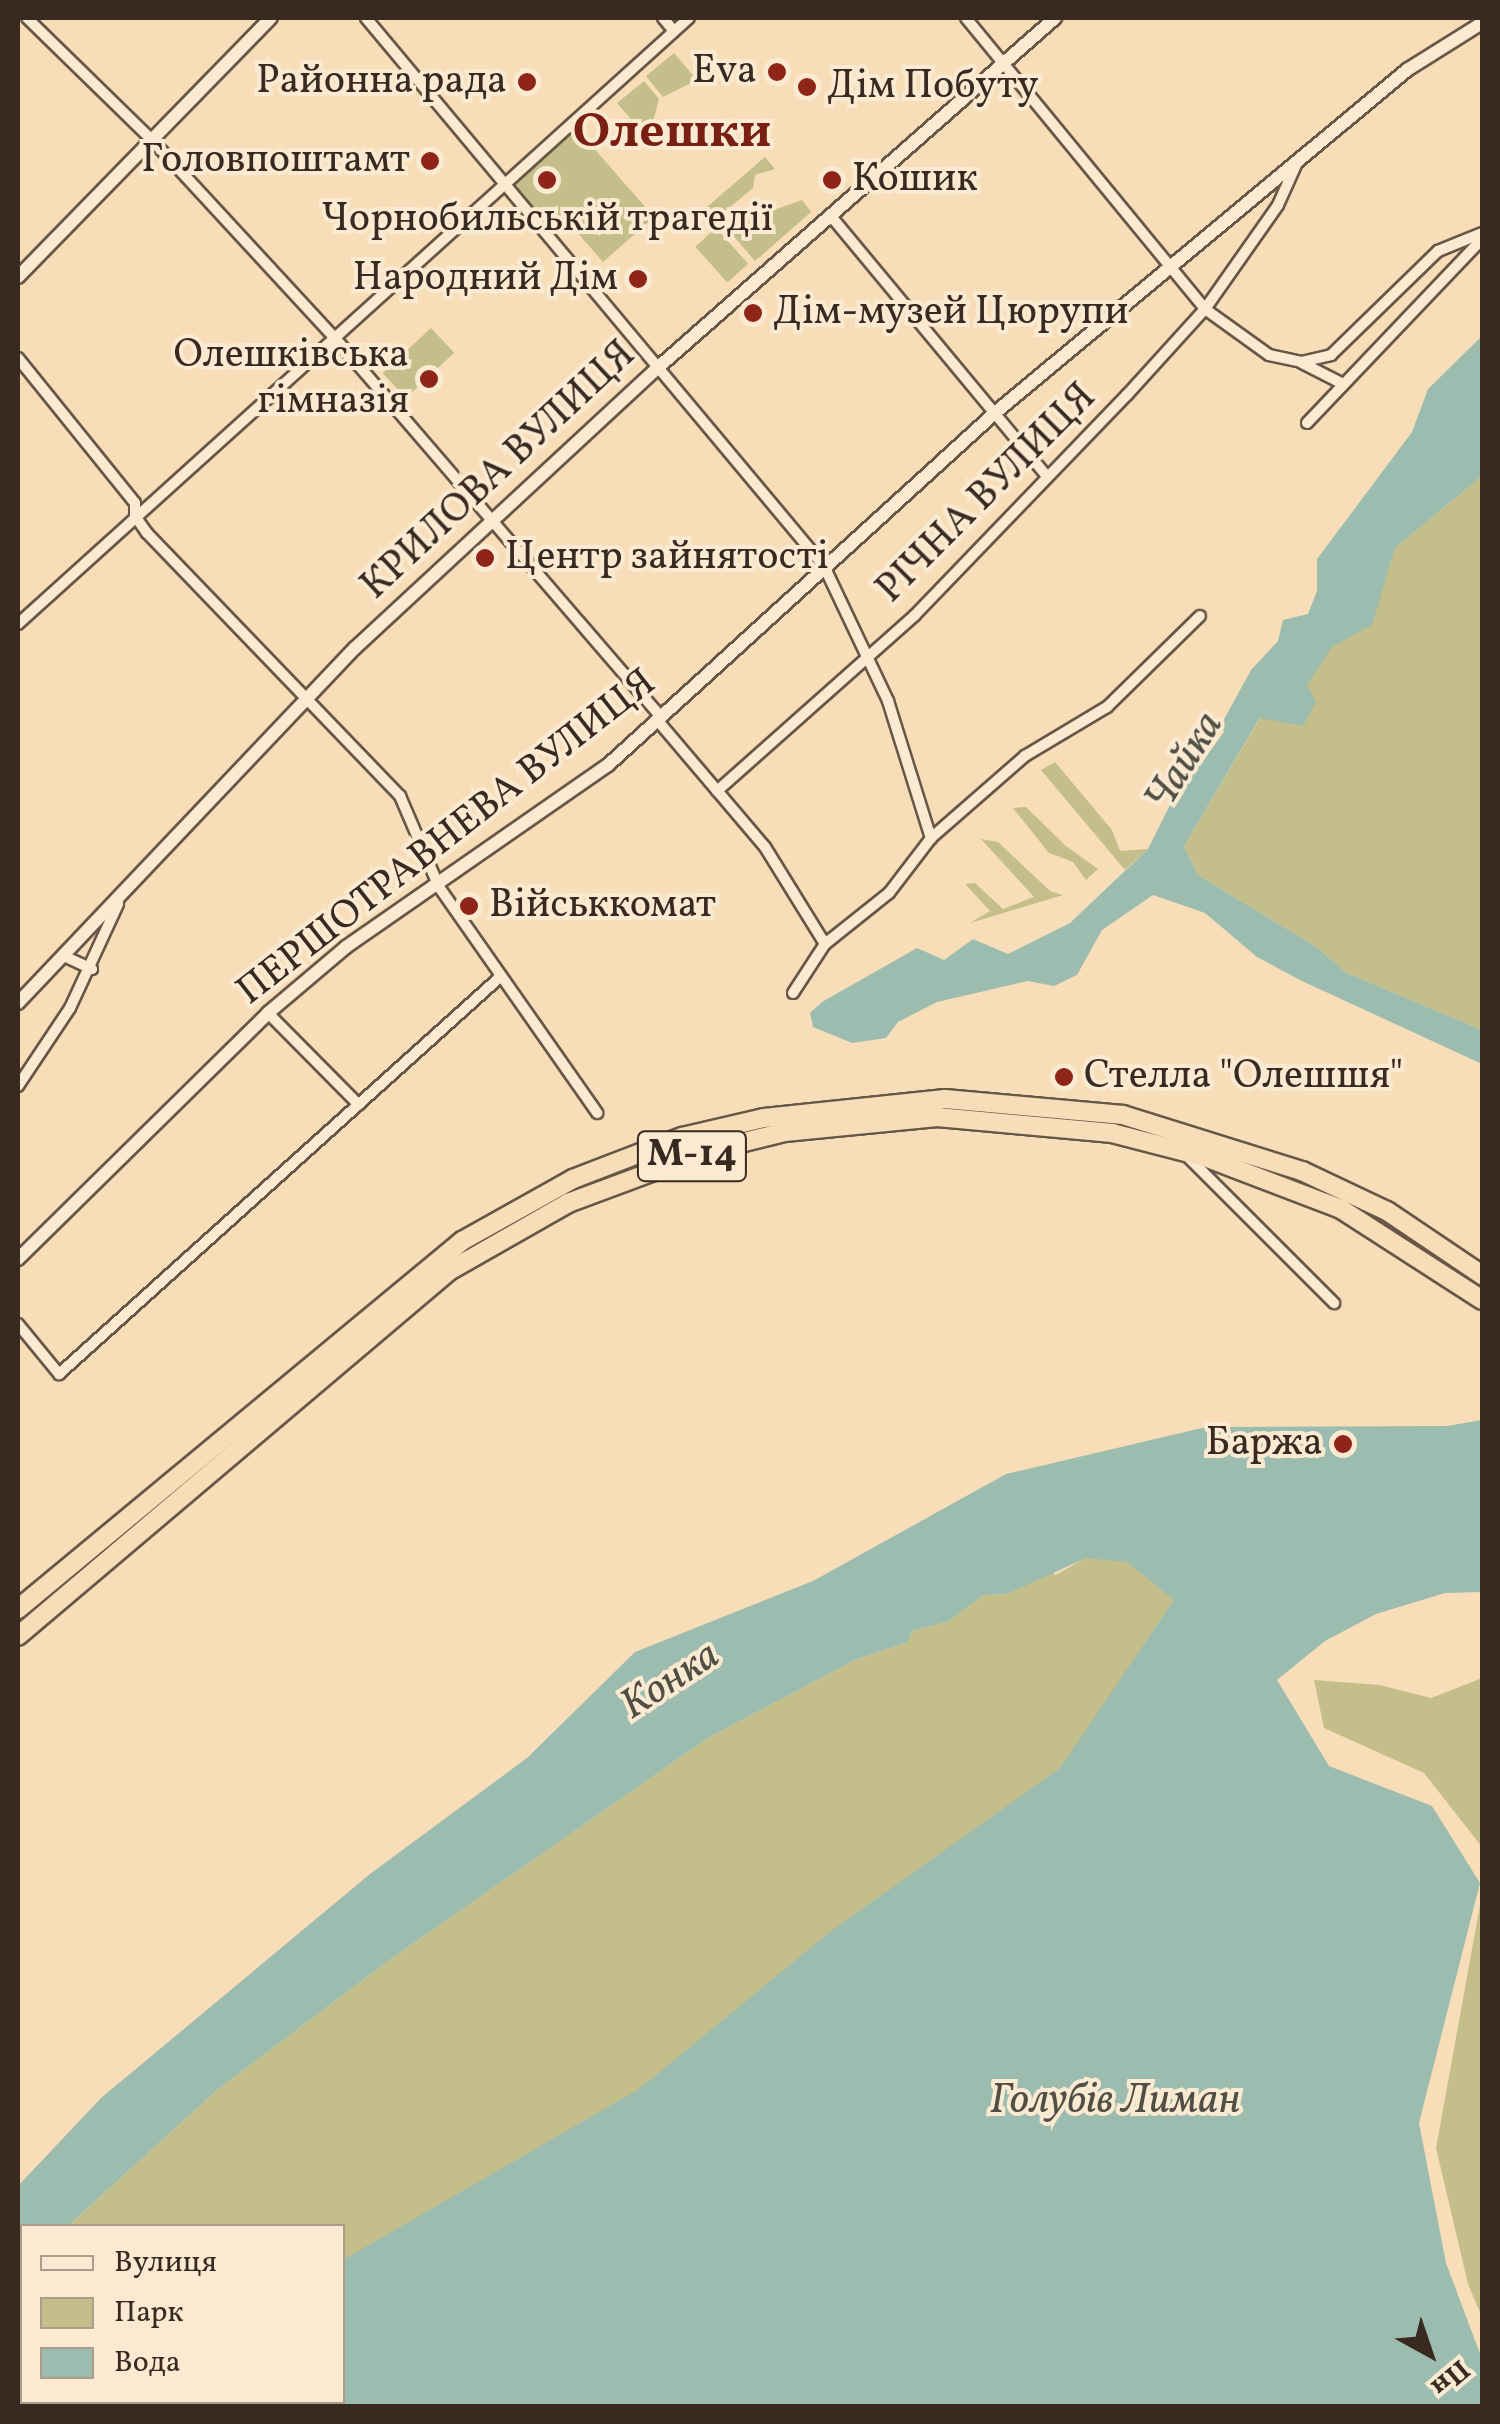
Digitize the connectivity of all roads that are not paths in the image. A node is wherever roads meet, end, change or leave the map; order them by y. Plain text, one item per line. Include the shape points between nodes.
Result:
1 (27, 18) edge
2 (271, 18) edge
3 (366, 18) edge
4 (663, 18) edge
5 (689, 18) edge
6 (966, 18) edge
7 (1054, 18) edge
8 (1482, 22) edge
9 (674, 32) junction
10 (1002, 64) junction
11 (152, 140) junction
12 (1298, 160) junction
13 (502, 186) junction
14 (830, 215) junction
15 (1482, 236) edge
16 (1168, 268) junction
17 (18, 278) edge
18 (1205, 309) junction
19 (334, 338) junction
20 (18, 358) edge
21 (1301, 362) junction
22 (658, 368) junction
23 (1341, 383) junction
24 (996, 412) junction
25 (1308, 423) dead end
26 (1047, 476) junction
27 (135, 516) junction
28 (492, 523) junction
29 (824, 566) junction
30 (1200, 616) dead end
31 (18, 624) edge
32 (868, 652) junction
33 (308, 696) junction
34 (660, 719) junction
35 (718, 790) junction
36 (932, 838) junction
37 (439, 887) junction
38 (118, 904) junction
39 (825, 944) junction
40 (64, 956) junction
41 (92, 969) junction
42 (499, 978) junction
43 (792, 993) dead end
44 (18, 1003) edge
45 (268, 1013) junction
46 (18, 1086) edge
47 (360, 1104) junction
48 (597, 1113) dead end
49 (1181, 1150) junction
50 (18, 1259) edge
51 (1482, 1275) edge
52 (1482, 1300) edge
53 (1334, 1303) dead end
54 (18, 1324) edge
55 (18, 1609) edge
56 (18, 1636) edge

1 - 11 street
2 - 11 street
3 - 13 street
4 - 9 street
5 - 9 street
6 - 10 street
7 - 10 street, КРИЛОВА ВУЛИЦЯ
8 - 12 street, ПЕРШОТРАВНЕВА ВУЛИЦЯ via 1407,70
9 - 13 street
10 - 14 street, КРИЛОВА ВУЛИЦЯ
10 - 16 street
11 - 17 street
11 - 19 street
12 - 16 street, ПЕРШОТРАВНЕВА ВУЛИЦЯ
12 - 18 street, РІЧНА ВУЛИЦЯ via 1278,205
13 - 19 street
13 - 22 street
14 - 22 street, КРИЛОВА ВУЛИЦЯ
14 - 24 street
15 - 21 street via 1438,252 1332,355
15 - 23 street
16 - 18 street
16 - 24 street, ПЕРШОТРАВНЕВА ВУЛИЦЯ
18 - 21 street via 1269,355
18 - 26 street, РІЧНА ВУЛИЦЯ
19 - 27 street
19 - 28 street
20 - 27 street via 136,503
21 - 23 street
22 - 28 street, КРИЛОВА ВУЛИЦЯ
22 - 29 street
23 - 25 street
24 - 26 street
24 - 29 street, ПЕРШОТРАВНЕВА ВУЛИЦЯ
26 - 32 street, РІЧНА ВУЛИЦЯ via 915,615
27 - 31 street
27 - 33 street
28 - 33 street, КРИЛОВА ВУЛИЦЯ
28 - 34 street
29 - 32 street
29 - 34 street, ПЕРШОТРАВНЕВА ВУЛИЦЯ
30 - 36 street via 1107,707 1026,756
32 - 35 street, РІЧНА ВУЛИЦЯ
32 - 36 street
33 - 37 street via 400,796
33 - 38 street, КРИЛОВА ВУЛИЦЯ
34 - 35 street
34 - 37 street, ПЕРШОТРАВНЕВА ВУЛИЦЯ
35 - 39 street via 765,848
36 - 39 street via 889,892
37 - 42 street
37 - 45 street, ПЕРШОТРАВНЕВА ВУЛИЦЯ via 346,947
38 - 40 street, КРИЛОВА ВУЛИЦЯ
38 - 41 street
39 - 43 street
40 - 41 street
40 - 44 street, КРИЛОВА ВУЛИЦЯ
41 - 46 street
42 - 47 street
42 - 48 street
45 - 47 street
45 - 50 street, ПЕРШОТРАВНЕВА ВУЛИЦЯ
47 - 54 street via 60,1374
49 - 52 highway, М-14 via 1341,1208
49 - 53 street
49 - 56 highway, М-14 via 1015,1120 858,1123 708,1151 568,1203 448,1271 359,1341
51 - 55 highway, М-14 via 1387,1211 1302,1171 1123,1115 946,1099 764,1118 682,1137 573,1179 462,1242

